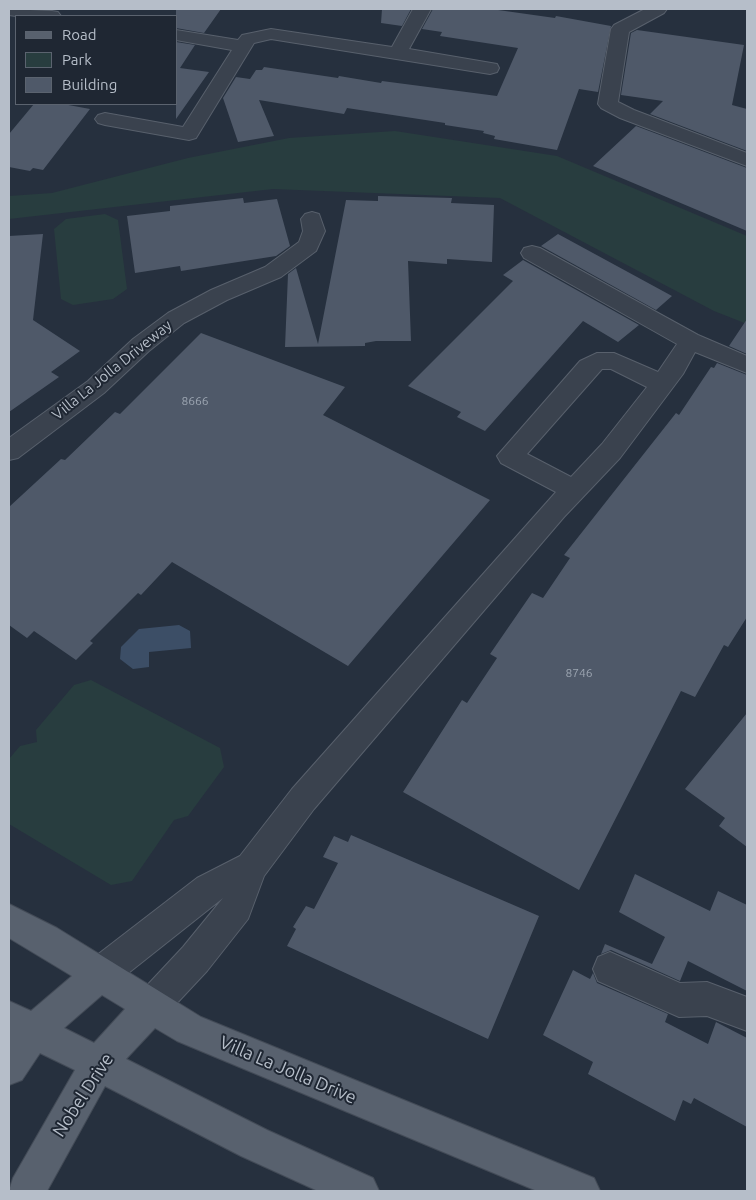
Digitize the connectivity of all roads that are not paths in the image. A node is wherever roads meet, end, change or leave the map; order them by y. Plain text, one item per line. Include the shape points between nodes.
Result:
1 (422, 9) edge
2 (658, 9) edge
3 (9, 10) edge
4 (45, 15) edge
5 (178, 35) edge
6 (243, 46) junction
7 (398, 53) junction
8 (490, 68) dead end
9 (105, 119) dead end
10 (747, 160) edge
11 (312, 219) dead end
12 (532, 252) dead end
13 (690, 341) junction
14 (747, 365) edge
15 (662, 384) junction
16 (9, 450) edge
17 (574, 490) junction
18 (251, 867) junction
19 (9, 920) edge
20 (610, 969) dead end
21 (100, 974) junction
22 (151, 1006) junction
23 (747, 1014) edge
24 (22, 1024) edge
25 (99, 1063) junction
26 (9, 1067) edge
27 (26, 1191) edge
28 (360, 1191) edge
29 (581, 1191) edge

1 - 7 street
2 - 10 street via 620,28 608,104
3 - 4 street
5 - 6 street
6 - 7 street via 248,39 270,34
6 - 9 street via 189,134
7 - 8 street
11 - 16 street, Villa La Jolla Driveway via 314,231 308,246 273,272 176,318 96,387
12 - 13 street
13 - 14 street
13 - 15 street
15 - 17 street via 611,451
15 - 17 street via 614,361 597,361 588,367 510,456
17 - 18 street via 302,799
18 - 21 street via 208,889
18 - 22 street via 236,908
19 - 21 main road, Villa La Jolla Drive
20 - 23 street via 679,1000 707,999
21 - 22 main road, Villa La Jolla Drive
21 - 24 main road
22 - 25 main road, Nobel Drive
22 - 29 main road, Villa La Jolla Drive via 189,1029
24 - 25 main road
24 - 26 main road
25 - 27 main road, Nobel Drive
25 - 28 main road via 254,1143

